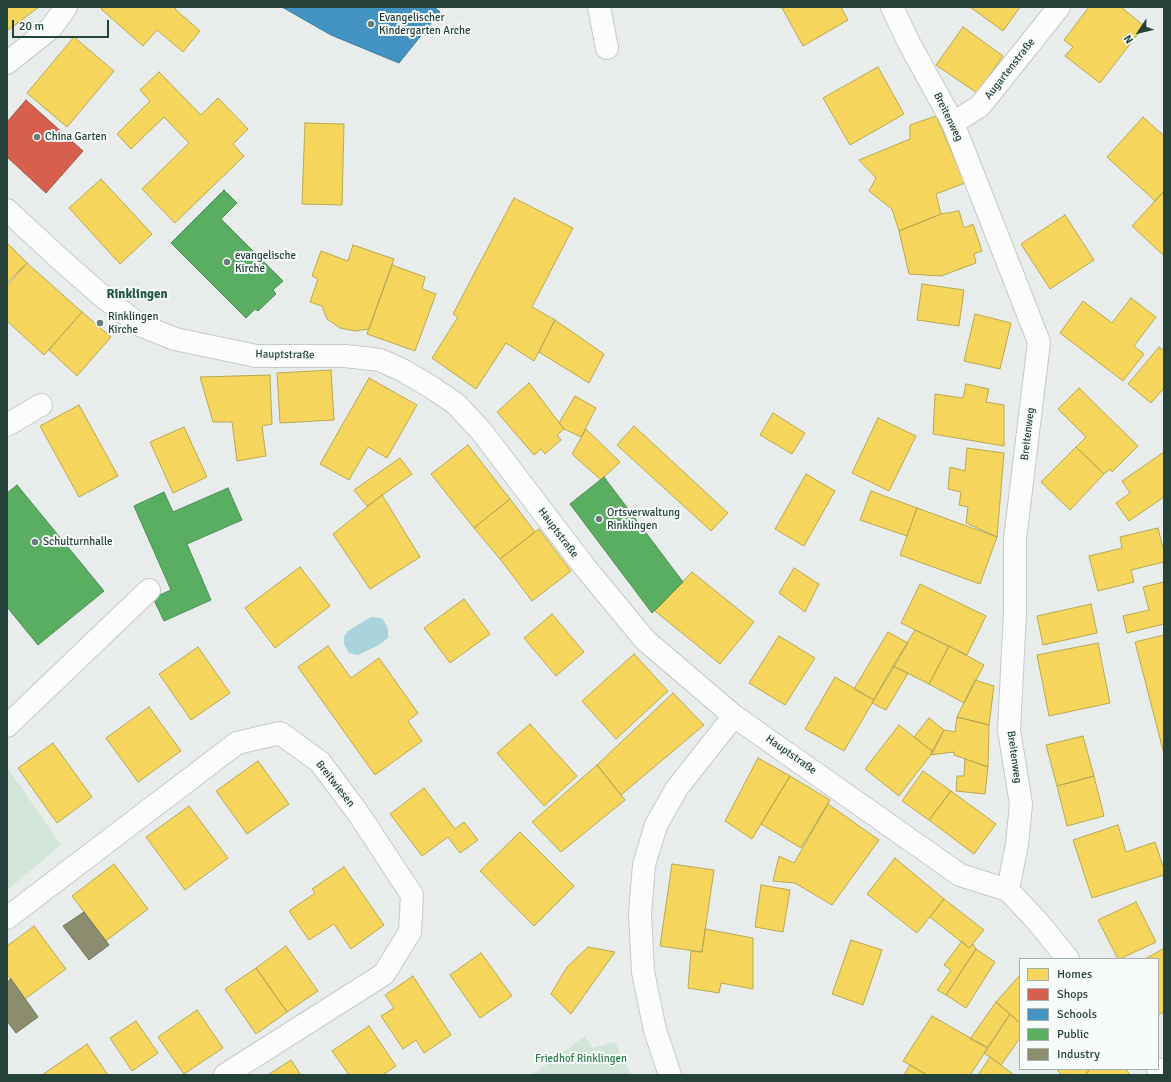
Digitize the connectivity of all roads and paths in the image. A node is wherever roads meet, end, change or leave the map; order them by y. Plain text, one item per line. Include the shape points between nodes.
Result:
1 (66, 7) edge
2 (598, 7) edge
3 (892, 7) edge
4 (1059, 7) edge
5 (607, 48) dead end
6 (7, 63) edge
7 (953, 123) junction
8 (7, 210) edge
9 (41, 405) dead end
10 (7, 425) edge
11 (148, 590) dead end
12 (734, 716) junction
13 (7, 726) edge
14 (1008, 890) junction
15 (7, 918) edge
16 (1067, 958) edge
17 (225, 1075) edge
18 (670, 1075) edge

1 - 6 street via 51,28
2 - 5 street
3 - 7 street, Breitenweg
4 - 7 street, Augartenstraße via 980,106
7 - 14 street, Breitenweg via 1039,342 1015,539 1009,730 1021,804 1017,844
8 - 12 street, Hauptstraße via 102,296 140,325 175,339 256,356 345,356 380,360 431,386 456,404 482,432 584,566 645,640
9 - 10 street
11 - 13 street
12 - 14 street, Hauptstraße via 960,875
12 - 18 street via 677,788 656,825 644,866 640,914 643,972 655,1030
14 - 16 street, Hauptstraße
15 - 17 street, Breitwiesen via 237,743 280,733 320,762 358,813 412,895 410,932 384,974

